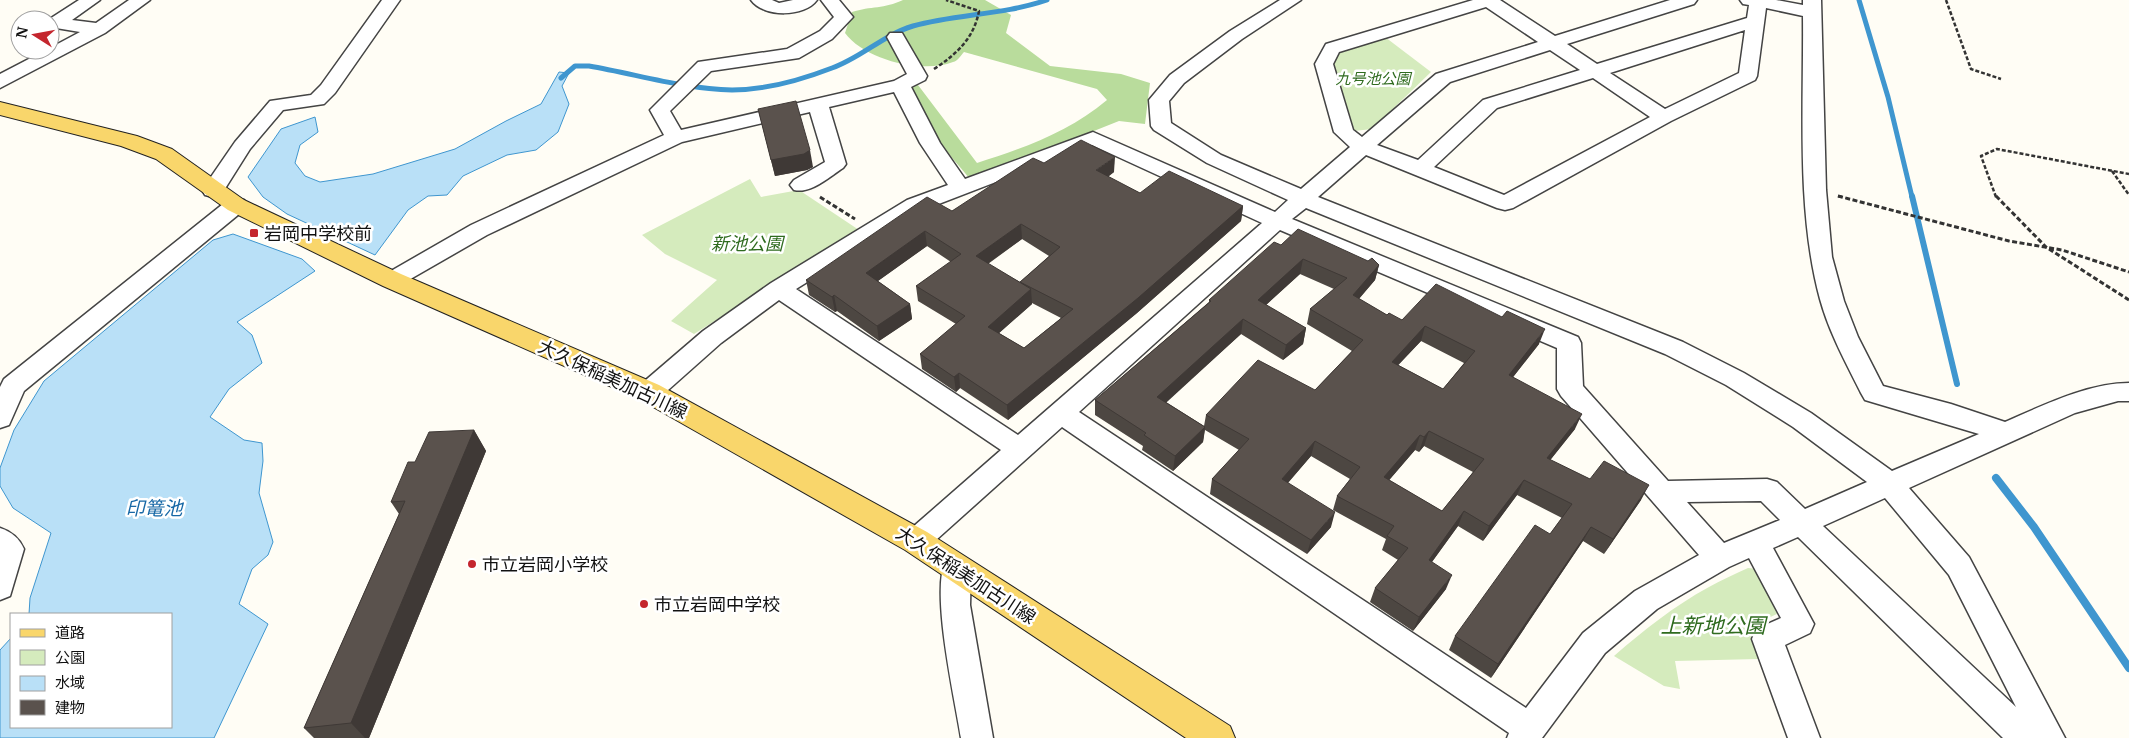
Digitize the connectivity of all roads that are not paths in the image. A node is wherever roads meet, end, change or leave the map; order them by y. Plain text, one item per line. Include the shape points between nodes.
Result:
1 (91, 0) edge
2 (142, 0) edge
3 (391, 0) edge
4 (760, 0) edge
5 (808, 0) edge
6 (830, 0) edge
7 (1292, 0) edge
8 (1490, 0) edge
9 (1688, 0) edge
10 (1755, 6) edge
11 (1812, 6) edge
12 (98, 29) junction
13 (896, 37) dead end
14 (1554, 43) junction
15 (1595, 71) junction
16 (909, 81) junction
17 (0, 82) edge
18 (818, 105) junction
19 (0, 108) edge
20 (1664, 117) junction
21 (675, 137) junction
22 (1362, 147) junction
23 (1421, 168) junction
24 (800, 185) road end
25 (961, 189) junction
26 (225, 198) junction
27 (1304, 199) junction
28 (1277, 221) junction
29 (392, 280) junction
30 (779, 290) junction
31 (649, 392) junction
32 (2129, 392) edge
33 (1061, 412) junction
34 (0, 418) edge
35 (2007, 433) junction
36 (1019, 449) junction
37 (1889, 484) junction
38 (1660, 492) junction
39 (1802, 523) junction
40 (0, 540) edge
41 (916, 541) junction
42 (1756, 543) junction
43 (1718, 558) junction
44 (956, 568) junction
45 (0, 587) edge
46 (1527, 733) edge
47 (977, 738) edge
48 (1217, 738) edge
49 (1804, 738) edge
50 (2026, 738) edge
51 (2049, 738) edge

1 - 12 street via 55,23
2 - 12 street
3 - 26 street via 317,100 277,104 242,146
4 - 5 street via 770,8 782,10
6 - 21 street via 844,17 826,35 792,54 705,66 660,110
7 - 27 street via 1236,35 1177,79 1160,100 1161,126 1214,160
8 - 14 street
8 - 22 street via 1332,48 1324,64 1344,132
9 - 14 street
10 - 11 street
10 - 15 street
10 - 20 street via 1748,76
11 - 35 street via 1815,190 1821,257 1832,301 1846,337 1874,393
12 - 17 street
13 - 16 street
14 - 15 street
14 - 22 street via 1443,78
15 - 20 street
15 - 23 street via 1490,104
16 - 18 street
16 - 25 street via 930,143
18 - 21 street
18 - 24 street via 836,164
19 - 26 main road, 大久保稲美加古川線 via 129,141 164,154
20 - 23 street via 1505,202
21 - 29 street via 479,230
22 - 23 street
22 - 27 street
25 - 28 street via 1093,138
25 - 30 street via 915,205
26 - 29 main road, 大久保稲美加古川線
26 - 34 street via 13,386
27 - 28 street
27 - 37 street via 1674,348 1735,379 1802,420
28 - 33 street
28 - 38 street via 1569,343 1570,389
29 - 31 main road, 大久保稲美加古川線
30 - 31 street via 712,337
30 - 36 street
31 - 41 main road, 大久保稲美加古川線
32 - 35 street via 2067,406
33 - 36 street
33 - 46 street
35 - 37 street
36 - 41 street
37 - 39 street
37 - 51 street via 1959,566
38 - 39 street via 1767,490
38 - 43 street
39 - 42 street
39 - 50 street
40 - 45 street via 10,549
41 - 44 main road, 大久保稲美加古川線
42 - 43 street
42 - 49 street via 1799,624 1767,639
43 - 46 street via 1646,600 1594,642
44 - 47 street via 955,605
44 - 48 main road, 大久保稲美加古川線

